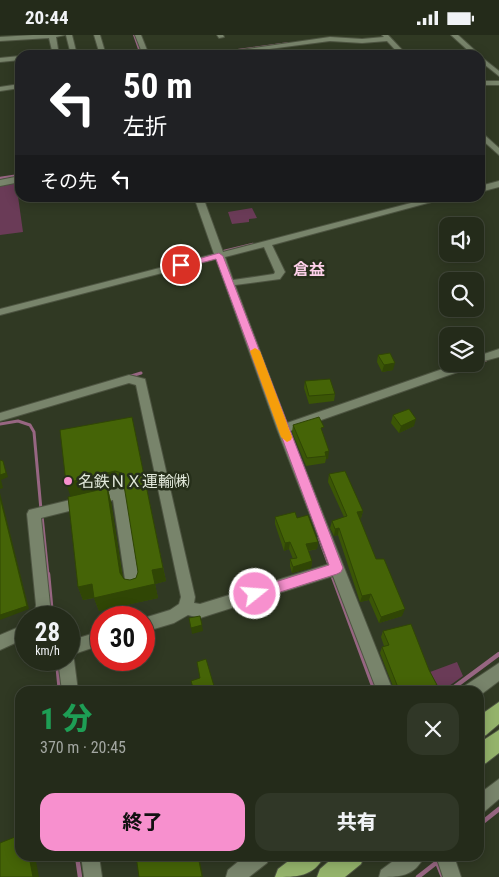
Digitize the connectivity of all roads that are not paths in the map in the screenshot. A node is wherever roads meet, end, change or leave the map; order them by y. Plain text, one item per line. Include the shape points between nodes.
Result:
1 (34, 35) edge
2 (52, 35) edge
3 (62, 35) edge
4 (69, 35) edge
5 (97, 35) edge
6 (138, 35) edge
7 (454, 35) edge
8 (23, 36) edge
9 (328, 37) edge
10 (387, 37) edge
11 (0, 39) edge
12 (25, 46) dead end
13 (55, 50) edge
14 (73, 50) edge
15 (102, 50) edge
16 (144, 50) edge
17 (241, 50) edge
18 (399, 50) edge
19 (471, 50) edge
20 (15, 58) edge
21 (0, 60) edge
22 (485, 62) edge
23 (499, 74) edge
24 (0, 78) edge
25 (485, 83) edge
26 (499, 83) edge
27 (15, 87) edge
28 (1, 89) edge
29 (485, 138) edge
30 (499, 153) edge
31 (15, 180) edge
32 (0, 183) edge
33 (499, 184) edge
34 (485, 188) edge
35 (200, 202) edge
36 (427, 202) edge
37 (266, 244) junction
38 (217, 257) junction
39 (230, 283) junction
40 (0, 312) edge
41 (499, 353) edge
42 (484, 358) edge
43 (445, 372) edge
44 (0, 417) edge
45 (283, 429) junction
46 (333, 569) junction
47 (133, 586) edge
48 (43, 606) edge
49 (186, 608) junction
50 (155, 622) edge
51 (15, 636) edge
52 (0, 643) edge
53 (67, 671) edge
54 (499, 671) edge
55 (69, 686) edge
56 (383, 686) edge
57 (479, 686) edge
58 (499, 712) edge
59 (484, 724) edge
60 (499, 740) edge
61 (484, 752) edge
62 (499, 788) edge
63 (484, 801) edge
64 (91, 861) edge
65 (254, 861) edge
66 (307, 861) edge
67 (348, 861) edge
68 (409, 861) edge
69 (447, 861) edge
70 (93, 877) edge
71 (236, 877) edge
72 (286, 877) edge
73 (328, 877) edge
74 (388, 877) edge
75 (452, 877) edge

1 - 8 street
2 - 3 street
2 - 8 street
2 - 13 street
4 - 14 street
5 - 15 street
6 - 16 street
7 - 19 street
8 - 11 street
8 - 12 street
9 - 10 street via 362,41
9 - 17 street
10 - 18 street
20 - 21 street
22 - 23 street
24 - 28 street
25 - 26 street
27 - 28 street
29 - 30 street
31 - 32 street
33 - 34 street
35 - 38 street
36 - 37 street
37 - 38 street
37 - 39 street via 280,272 277,277
38 - 39 street
38 - 40 street
39 - 45 street
41 - 42 street
43 - 45 street
44 - 49 street via 129,379 141,383 188,597
45 - 46 street
46 - 49 street via 200,611
46 - 56 street
47 - 48 street via 119,493 34,515
49 - 50 street
51 - 52 street
53 - 55 street
54 - 57 street
58 - 59 highway
60 - 61 highway
62 - 63 street
64 - 70 street
65 - 71 street
66 - 72 highway
67 - 73 highway
68 - 74 street
69 - 75 street

